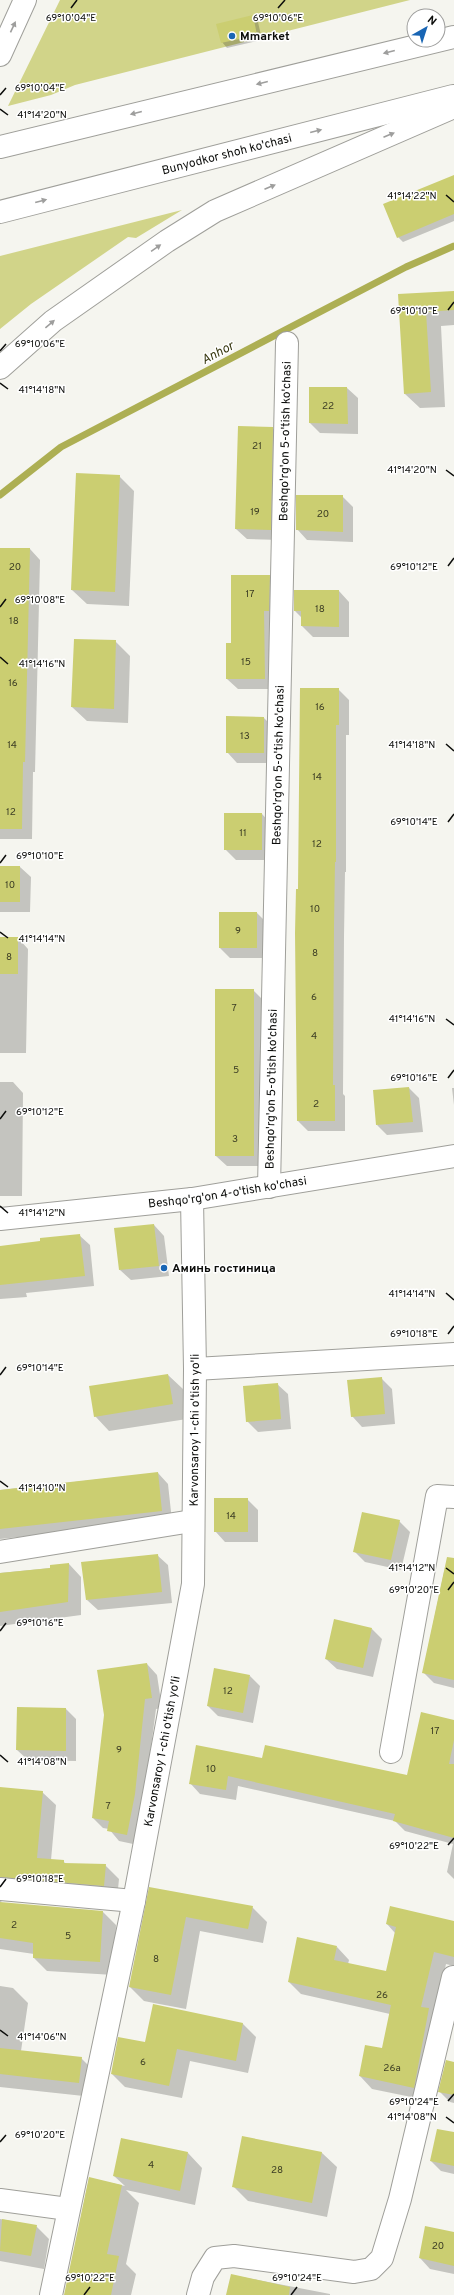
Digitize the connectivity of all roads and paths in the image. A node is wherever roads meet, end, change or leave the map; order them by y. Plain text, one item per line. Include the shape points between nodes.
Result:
1 (26, 0) edge
2 (454, 37) edge
3 (0, 55) edge
4 (454, 96) edge
5 (454, 107) edge
6 (0, 147) edge
7 (2, 212) edge
8 (287, 343) dead end
9 (0, 368) edge
10 (454, 1156) edge
11 (269, 1187) junction
12 (192, 1199) junction
13 (0, 1219) edge
14 (454, 1354) edge
15 (195, 1369) junction
16 (454, 1497) edge
17 (192, 1521) junction
18 (0, 1552) edge
19 (391, 1752) dead end
20 (0, 1889) edge
21 (134, 1901) junction
22 (453, 1977) edge
23 (0, 2200) edge
24 (68, 2209) junction
25 (51, 2295) edge
26 (198, 2295) edge

3 -> 1 main road
2 -> 6 main road
7 -> 4 main road, Bunyodkor shoh ko'chasi
9 -> 5 main road via 53,321 167,241 215,211
8 - 11 main road, Beshqo'rg'on 5-o'tish ko'chasi
10 - 11 main road, Beshqo'rg'on 4-o'tish ko'chasi
11 - 12 main road, Beshqo'rg'on 4-o'tish ko'chasi
12 - 13 main road, Beshqo'rg'on 4-o'tish ko'chasi
12 - 15 main road, Karvonsaroy 1-chi o'tish yo'li
14 - 15 main road
15 - 17 main road, Karvonsaroy 1-chi o'tish yo'li
16 - 19 main road via 437,1496
17 - 18 main road
17 - 21 main road, Karvonsaroy 1-chi o'tish yo'li via 193,1584
20 - 21 main road
21 - 24 main road, Karvonsaroy 1-chi o'tish yo'li
22 - 26 main road via 400,2199 382,2258 372,2268 354,2272 234,2256 215,2258 203,2277
23 - 24 main road
24 - 25 main road, Karvonsaroy 1-chi o'tish yo'li

